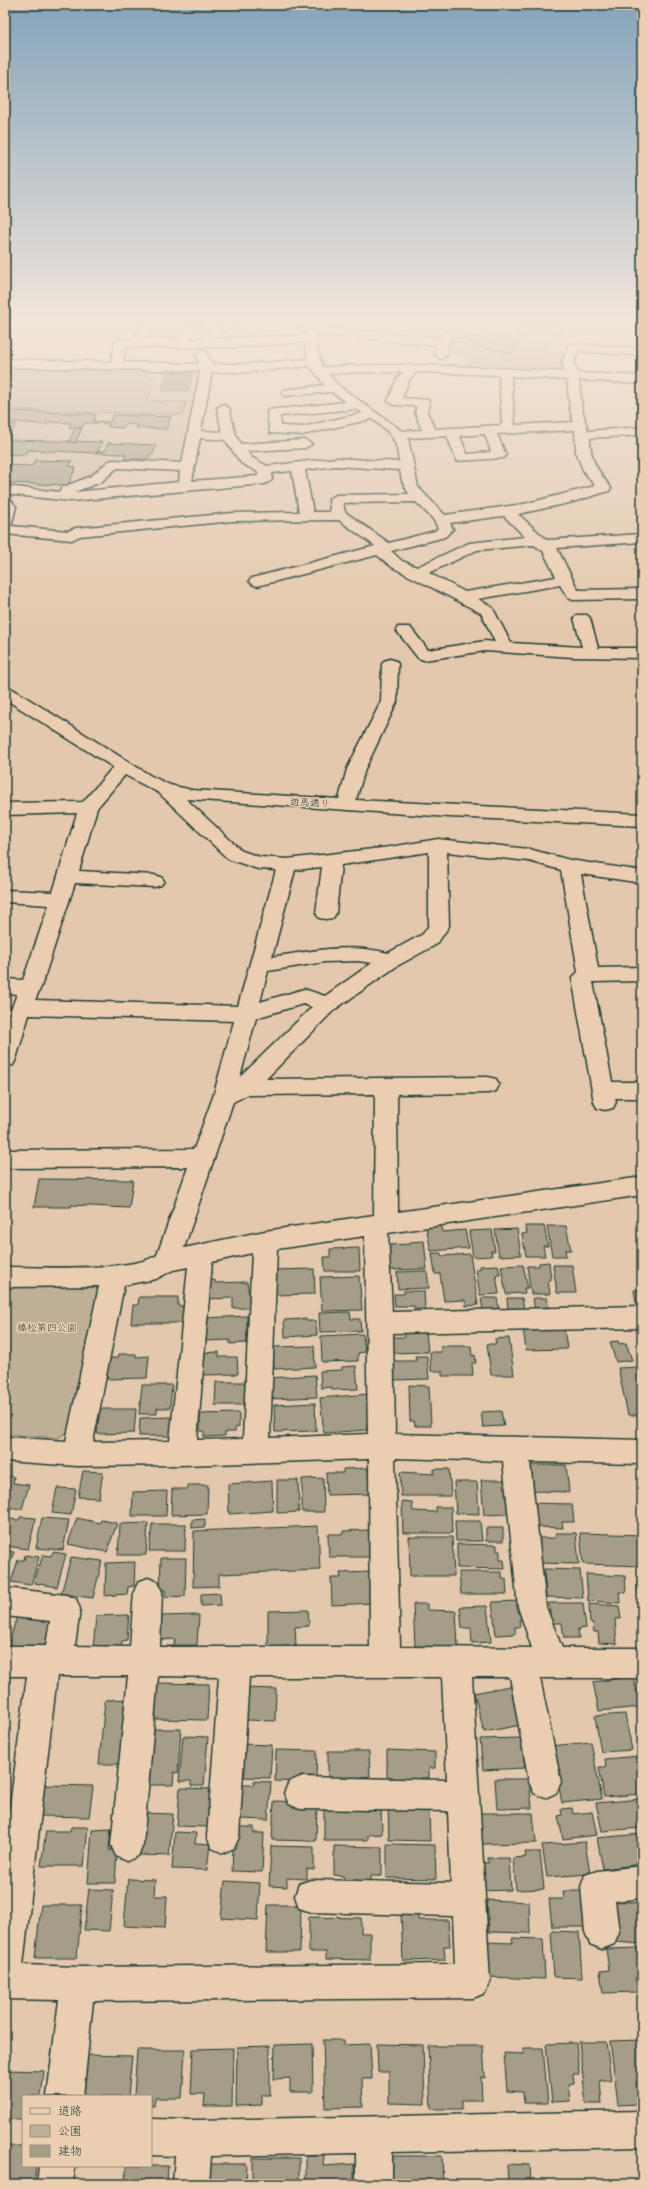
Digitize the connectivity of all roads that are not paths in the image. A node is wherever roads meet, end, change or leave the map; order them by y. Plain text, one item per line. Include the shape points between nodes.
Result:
1 (196, 426) edge
2 (227, 426) edge
3 (275, 426) edge
4 (324, 426) edge
5 (387, 426) edge
6 (427, 426) edge
7 (581, 426) edge
8 (509, 429) joint
9 (490, 431) junction
10 (582, 431) junction
11 (642, 431) edge
12 (452, 432) junction
13 (194, 434) junction
14 (430, 434) junction
15 (399, 435) junction
16 (229, 436) junction
17 (305, 444) dead end
18 (237, 448) junction
19 (407, 466) junction
20 (187, 467) junction
21 (298, 467) junction
22 (265, 470) junction
23 (184, 486) junction
24 (5, 490) edge
25 (150, 490) junction
26 (59, 496) junction
27 (421, 498) junction
28 (5, 502) edge
29 (508, 512) junction
30 (307, 516) junction
31 (338, 516) junction
32 (442, 520) junction
33 (168, 523) junction
34 (5, 525) edge
35 (5, 530) edge
36 (642, 538) edge
37 (540, 543) junction
38 (383, 549) junction
39 (417, 573) junction
40 (565, 580) junction
41 (257, 581) dead end
42 (462, 597) junction
43 (641, 597) edge
44 (582, 618) dead end
45 (404, 630) dead end
46 (504, 646) junction
47 (591, 652) junction
48 (642, 653) edge
49 (390, 664) dead end
50 (5, 692) edge
51 (123, 766) junction
52 (165, 789) junction
53 (346, 804) junction
54 (88, 806) junction
55 (5, 809) edge
56 (642, 820) edge
57 (438, 845) junction
58 (332, 860) junction
59 (287, 865) junction
60 (570, 866) junction
61 (67, 876) junction
62 (642, 877) edge
63 (154, 881) dead end
64 (5, 896) edge
65 (61, 899) junction
66 (326, 913) dead end
67 (390, 961) junction
68 (259, 966) junction
69 (642, 974) edge
70 (589, 975) junction
71 (5, 986) edge
72 (31, 987) junction
73 (327, 1005) junction
74 (21, 1007) junction
75 (248, 1013) junction
76 (5, 1059) edge
77 (386, 1085) junction
78 (488, 1085) dead end
79 (244, 1087) junction
80 (642, 1090) edge
81 (224, 1097) junction
82 (5, 1158) edge
83 (203, 1158) junction
84 (642, 1186) edge
85 (381, 1223) junction
86 (265, 1241) junction
87 (201, 1254) junction
88 (167, 1261) junction
89 (113, 1276) junction
90 (5, 1277) edge
91 (642, 1317) edge
92 (380, 1323) junction
93 (382, 1446) junction
94 (5, 1449) edge
95 (516, 1449) junction
96 (256, 1450) junction
97 (642, 1452) edge
98 (182, 1453) junction
99 (77, 1454) junction
100 (148, 1592) dead end
101 (5, 1602) edge
102 (5, 1661) edge
103 (51, 1661) junction
104 (144, 1661) junction
105 (234, 1661) junction
106 (385, 1661) junction
107 (456, 1661) junction
108 (522, 1662) junction
109 (552, 1662) junction
110 (642, 1663) edge
111 (545, 1782) dead end
112 (300, 1794) dead end
113 (463, 1796) junction
114 (223, 1837) dead end
115 (127, 1845) dead end
116 (642, 1882) edge
117 (311, 1896) dead end
118 (468, 1900) junction
119 (602, 1932) dead end
120 (5, 1973) edge
121 (5, 1982) edge
122 (78, 1984) junction
123 (65, 2095) edge
124 (642, 2129) edge
125 (374, 2135) junction
126 (152, 2137) edge
127 (194, 2138) junction
128 (57, 2167) edge
129 (55, 2184) edge
130 (191, 2184) edge
131 (374, 2184) edge

1 - 13 street
2 - 16 street
3 - 4 street via 275,430 302,431
5 - 15 street
6 - 14 street
7 - 10 street
8 - 9 street
8 - 10 street
9 - 12 street
9 - 12 street via 500,455 462,458
10 - 11 street
10 - 29 street via 583,452 590,470 604,488
12 - 14 street
13 - 16 street
13 - 20 street
14 - 15 street
15 - 19 street
16 - 18 street
17 - 18 street
18 - 22 street via 246,460
19 - 21 street via 336,462
19 - 27 street via 411,487
20 - 23 street
20 - 26 street via 114,464 96,479
21 - 22 street
21 - 30 street
22 - 23 street via 265,480
23 - 25 street
24 - 26 street
25 - 26 street
25 - 33 street
27 - 31 street via 336,499
27 - 32 street
28 - 34 street via 9,508
29 - 32 street
29 - 37 street
30 - 31 street
30 - 33 street via 233,517
31 - 38 street via 342,516
32 - 38 street via 446,529 440,534
33 - 35 street via 76,532 72,536
36 - 37 street
37 - 39 street via 474,546
37 - 40 street via 549,548
38 - 39 street via 397,564
38 - 41 street
39 - 42 street
40 - 42 street
40 - 43 street via 573,595
42 - 46 street via 487,610
44 - 47 street
45 - 46 street via 424,655 485,646
46 - 47 street
47 - 48 street
49 - 53 street via 389,702 356,769
50 - 51 street, 遊馬通り
51 - 52 street, 遊馬通り
51 - 54 street
52 - 53 street, 遊馬通り via 192,795
52 - 59 street via 235,855 258,863
53 - 56 street, 遊馬通り
54 - 55 street
54 - 61 street
57 - 58 street
57 - 60 street via 529,855
57 - 67 street via 439,926 430,939
58 - 59 street
58 - 66 street
59 - 68 street
60 - 62 street
60 - 70 street
61 - 63 street
61 - 65 street
64 - 65 street
65 - 72 street
67 - 68 street via 376,956 341,953
67 - 73 street
68 - 75 street
69 - 70 street
70 - 80 street via 582,978 604,1096
71 - 72 street
72 - 74 street
73 - 75 street via 304,996
73 - 79 street
74 - 75 street
74 - 76 street
75 - 81 street
77 - 78 street
77 - 79 street
77 - 85 street
79 - 81 street
81 - 83 street
82 - 83 street
83 - 88 street
84 - 85 street
85 - 86 street
85 - 92 street
86 - 87 street
86 - 96 street
87 - 88 street
87 - 98 street
88 - 89 street via 156,1269
89 - 90 street
89 - 99 street
91 - 92 street
92 - 93 street
93 - 95 street
93 - 96 street
93 - 106 street
94 - 99 street
95 - 97 street
95 - 109 street via 532,1607
96 - 98 street
98 - 99 street
100 - 104 street
101 - 103 street via 66,1609
102 - 103 street
103 - 104 street
103 - 120 street
104 - 105 street
104 - 115 street
105 - 106 street
105 - 114 street
106 - 107 street
107 - 108 street
107 - 113 street
108 - 109 street
108 - 111 street
109 - 110 street
112 - 113 street
113 - 118 street
116 - 119 street via 597,1887
117 - 118 street
118 - 122 street via 473,1981
121 - 122 street
122 - 123 street
124 - 125 street
125 - 127 street
125 - 131 street
126 - 127 street
127 - 130 street
128 - 129 street

